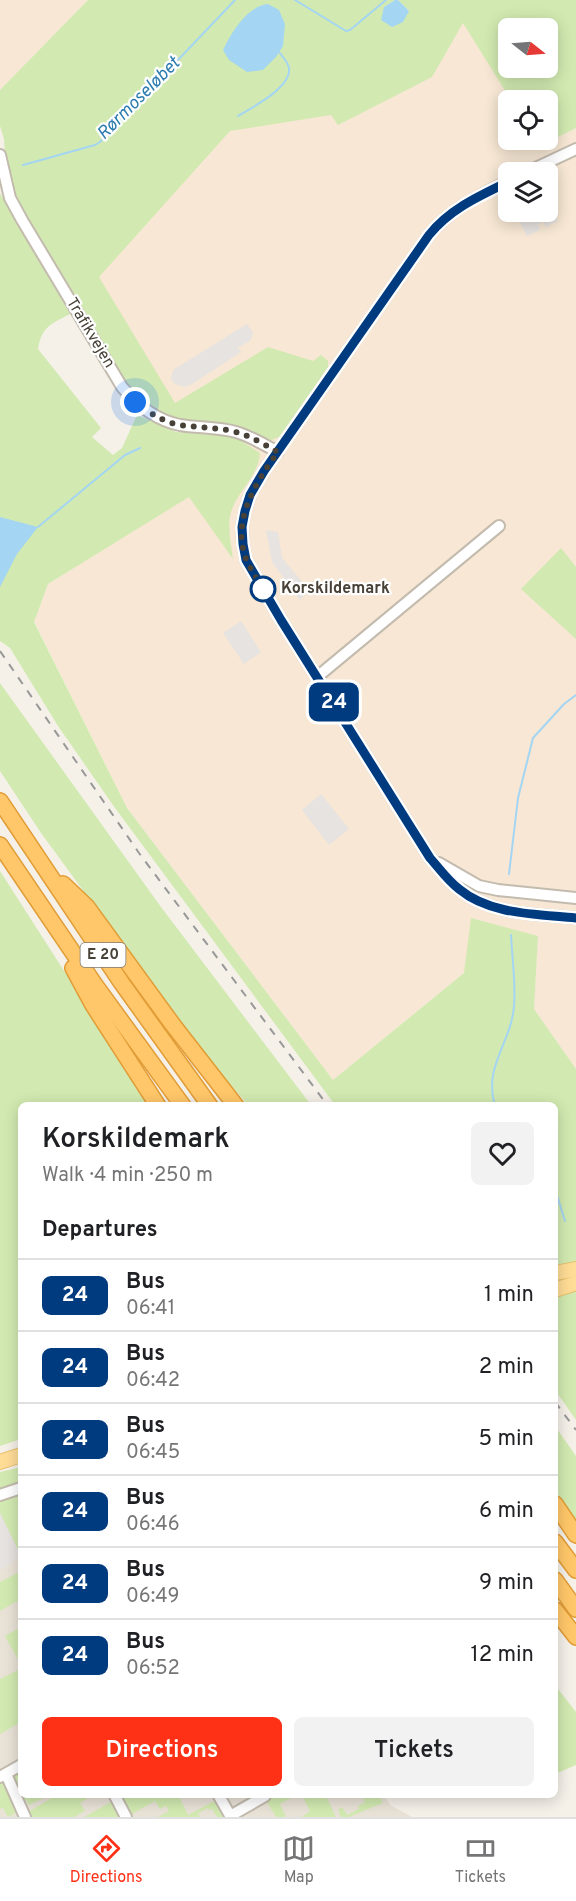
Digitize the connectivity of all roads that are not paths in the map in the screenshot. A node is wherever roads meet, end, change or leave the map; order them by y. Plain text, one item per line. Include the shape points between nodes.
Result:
1 (576, 149) edge
2 (0, 155) edge
3 (548, 162) edge
4 (498, 187) edge
5 (278, 452) junction
6 (499, 526) dead end
7 (317, 677) junction
8 (0, 801) edge
9 (0, 845) edge
10 (430, 858) junction
11 (40, 862) junction
12 (576, 898) edge
13 (36, 899) junction
14 (576, 918) edge
15 (155, 1102) edge
16 (180, 1102) edge
17 (207, 1102) edge
18 (233, 1102) edge
19 (576, 1269) edge
20 (558, 1272) edge
21 (576, 1283) edge
22 (558, 1289) edge
23 (18, 1456) edge
24 (0, 1462) edge
25 (18, 1489) edge
26 (0, 1495) edge
27 (558, 1508) edge
28 (576, 1535) edge
29 (558, 1546) edge
30 (576, 1570) edge
31 (558, 1584) edge
32 (576, 1609) edge
33 (558, 1614) edge
34 (576, 1636) edge
35 (18, 1767) edge
36 (3, 1775) edge
37 (116, 1798) edge
38 (220, 1798) edge
39 (262, 1798) edge
40 (230, 1816) edge
41 (25, 1817) edge
42 (126, 1817) edge

1 - 3 street
2 - 5 street, Trafikvejen via 10,198 22,220 122,387 135,402 180,425 239,433
4 - 5 street via 455,209 434,228
5 - 7 street via 250,495 242,527 243,544 251,569
6 - 7 street
7 - 10 street
8 - 11 highway, E 20
9 - 13 highway, E 20
10 - 12 street via 479,886
10 - 14 street via 458,889 491,906
11 - 17 highway, E 20
11 - 18 highway via 87,907
13 - 15 highway via 93,1005
13 - 16 highway, E 20
19 - 20 main road
21 - 22 main road
23 - 24 main road
25 - 26 street
27 - 28 highway
29 - 30 highway
31 - 32 highway
33 - 34 highway
35 - 36 street
36 - 41 street
37 - 42 street
38 - 40 street
39 - 40 street

